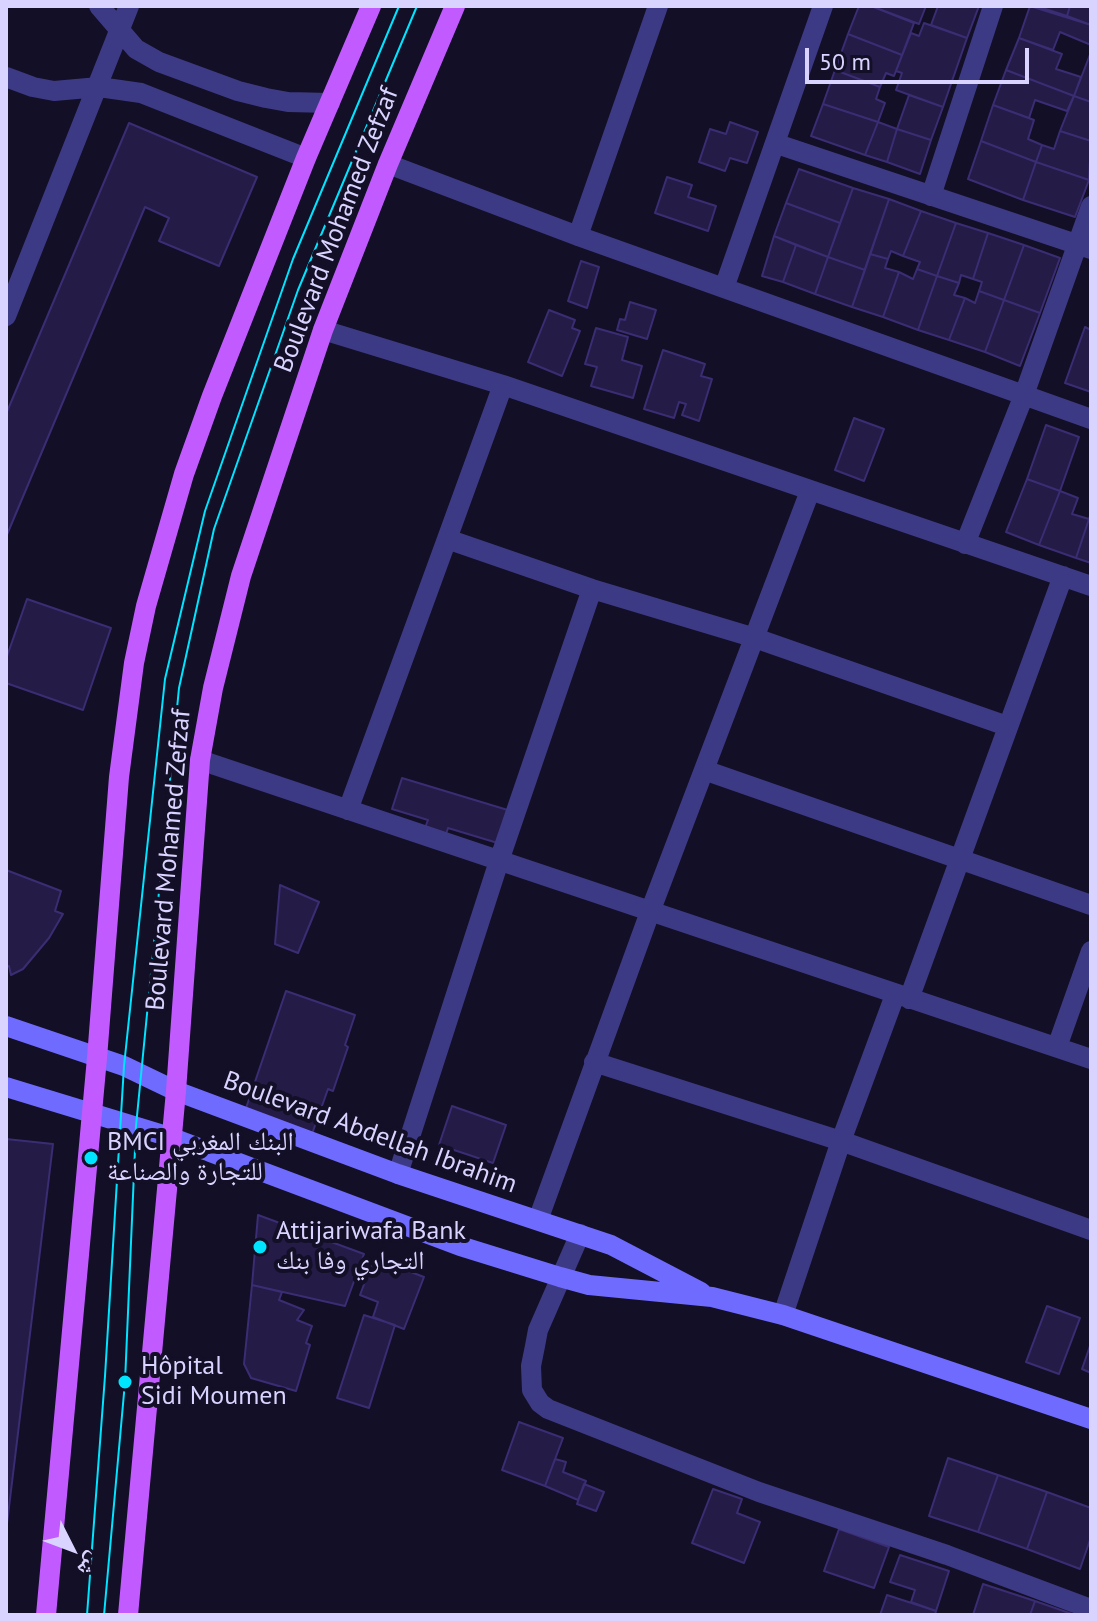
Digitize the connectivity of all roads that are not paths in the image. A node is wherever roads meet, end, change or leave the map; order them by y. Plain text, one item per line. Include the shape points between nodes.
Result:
1 (99, 6) edge
2 (129, 6) edge
3 (371, 6) edge
4 (455, 6) edge
5 (658, 6) edge
6 (823, 6) edge
7 (993, 6) edge
8 (120, 30) junction
9 (6, 77) edge
10 (99, 87) junction
11 (330, 103) junction
12 (777, 144) junction
13 (306, 158) junction
14 (388, 164) junction
15 (931, 196) junction
16 (1091, 206) edge
17 (578, 236) junction
18 (1084, 247) edge
19 (724, 288) junction
20 (6, 316) edge
21 (323, 330) junction
22 (503, 385) junction
23 (1024, 395) junction
24 (1091, 419) edge
25 (810, 491) junction
26 (447, 539) junction
27 (965, 544) junction
28 (1063, 576) junction
29 (1091, 586) edge
30 (592, 589) junction
31 (752, 637) junction
32 (1007, 726) junction
33 (200, 760) junction
34 (704, 770) junction
35 (348, 810) junction
36 (958, 860) junction
37 (499, 861) junction
38 (1091, 905) edge
39 (650, 912) junction
40 (1091, 951) edge
41 (902, 997) junction
42 (6, 1026) edge
43 (1057, 1047) junction
44 (97, 1058) junction
45 (1091, 1059) edge
46 (594, 1062) junction
47 (6, 1087) edge
48 (176, 1091) junction
49 (91, 1115) junction
50 (170, 1137) junction
51 (841, 1141) junction
52 (398, 1174) junction
53 (538, 1220) junction
54 (1091, 1230) edge
55 (580, 1234) junction
56 (560, 1277) junction
57 (712, 1297) junction
58 (783, 1315) junction
59 (1091, 1419) edge
60 (1091, 1609) edge
61 (46, 1615) edge
62 (128, 1615) edge

1 - 8 street
2 - 8 street
3 - 11 main road, Boulevard Mohamed Zefzaf
4 - 14 main road, Boulevard Mohamed Zefzaf
5 - 17 street
6 - 12 street
7 - 15 street
8 - 10 street
8 - 11 street via 143,54 199,78 266,98
9 - 10 street via 54,91
10 - 13 street via 167,102
10 - 20 street
11 - 13 main road, Boulevard Mohamed Zefzaf
12 - 15 street
12 - 19 street
13 - 44 main road, Boulevard Mohamed Zefzaf via 198,435 146,606 119,777
14 - 17 street
14 - 21 main road, Boulevard Mohamed Zefzaf
15 - 18 street
16 - 18 street
17 - 19 street
18 - 23 street
19 - 23 street
21 - 22 street
21 - 33 main road, Boulevard Mohamed Zefzaf via 241,576
22 - 25 street
22 - 26 street
23 - 24 street
23 - 27 street
25 - 27 street
25 - 31 street
26 - 30 street
26 - 35 street
27 - 28 street
28 - 29 street
28 - 32 street
30 - 31 street
30 - 37 street
31 - 32 street
31 - 34 street
32 - 36 street
33 - 35 street
33 - 48 main road, Boulevard Mohamed Zefzaf
34 - 36 street
34 - 39 street
35 - 37 street
36 - 38 street
36 - 41 street
37 - 39 street
37 - 52 street
39 - 41 street
39 - 46 street
40 - 43 street
41 - 43 street
41 - 51 street
42 - 44 street, Boulevard Abdellah Ibrahim
43 - 45 street
44 - 48 street, Boulevard Abdellah Ibrahim
44 - 49 main road, Boulevard Mohamed Zefzaf
46 - 51 street
46 - 53 street
47 - 49 street, Boulevard Abdellah Ibrahim
48 - 50 main road, Boulevard Mohamed Zefzaf
48 - 52 street, Boulevard Abdellah Ibrahim
49 - 50 street, Boulevard Abdellah Ibrahim
49 - 61 main road, Boulevard Mohamed Zefzaf
50 - 56 street, Boulevard Abdellah Ibrahim via 460,1246
50 - 62 main road, Boulevard Mohamed Zefzaf
51 - 54 street
51 - 58 street
52 - 53 street, Boulevard Abdellah Ibrahim
53 - 55 street, Boulevard Abdellah Ibrahim
55 - 56 street
55 - 57 street, Boulevard Abdellah Ibrahim
56 - 57 street, Boulevard Abdellah Ibrahim via 589,1285
56 - 60 street via 538,1330 531,1366 532,1390 556,1414
57 - 58 street, Boulevard Abdellah Ibrahim
58 - 59 street, Boulevard Abdellah Ibrahim

